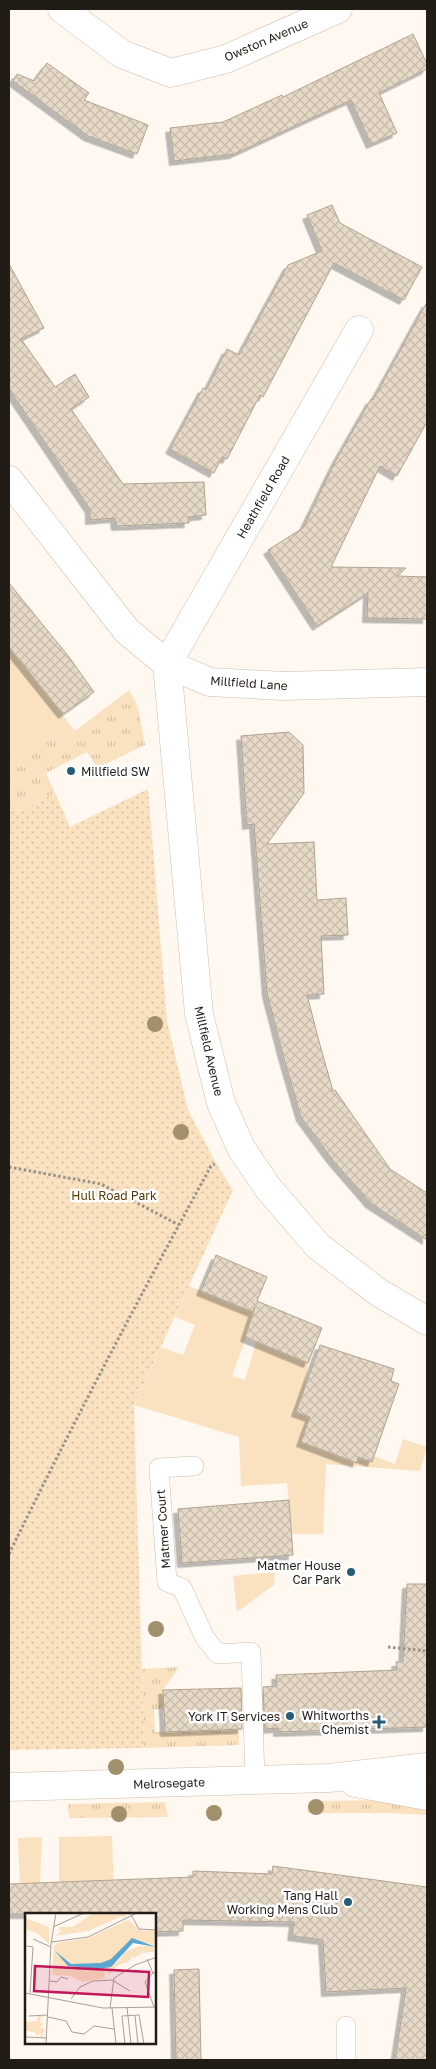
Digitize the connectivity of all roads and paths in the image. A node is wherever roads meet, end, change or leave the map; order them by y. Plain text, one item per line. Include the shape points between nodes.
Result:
1 (62, 9) edge
2 (338, 9) edge
3 (358, 330) dead end
4 (9, 480) edge
5 (167, 664) junction
6 (427, 682) edge
7 (241, 1148) junction
8 (9, 1167) edge
9 (179, 1224) junction
10 (427, 1321) edge
11 (194, 1466) dead end
12 (9, 1554) edge
13 (388, 1647) dead end
14 (427, 1651) edge
15 (427, 1767) edge
16 (329, 1778) junction
17 (255, 1780) junction
18 (9, 1787) edge
19 (427, 1796) edge
20 (346, 2026) dead end
21 (346, 2060) edge

1 - 2 street, Owston Avenue via 122,54 171,73 226,59
3 - 5 street, Heathfield Road
4 - 5 street, Millfield Lane via 127,631
5 - 6 street, Millfield Lane via 210,682 284,686
5 - 7 street, Millfield Avenue via 199,1014 221,1103
7 - 9 path via 211,1166
7 - 10 street, Millfield Avenue via 268,1188 318,1246 378,1292
8 - 9 path via 102,1184
9 - 12 path
11 - 17 lane, Matmer Court via 159,1468 167,1582 182,1588 206,1638 218,1654 251,1652
13 - 14 path
15 - 16 street, Melrosegate
16 - 17 street, Melrosegate
16 - 19 street, Melrosegate
17 - 18 street, Melrosegate
20 - 21 lane

